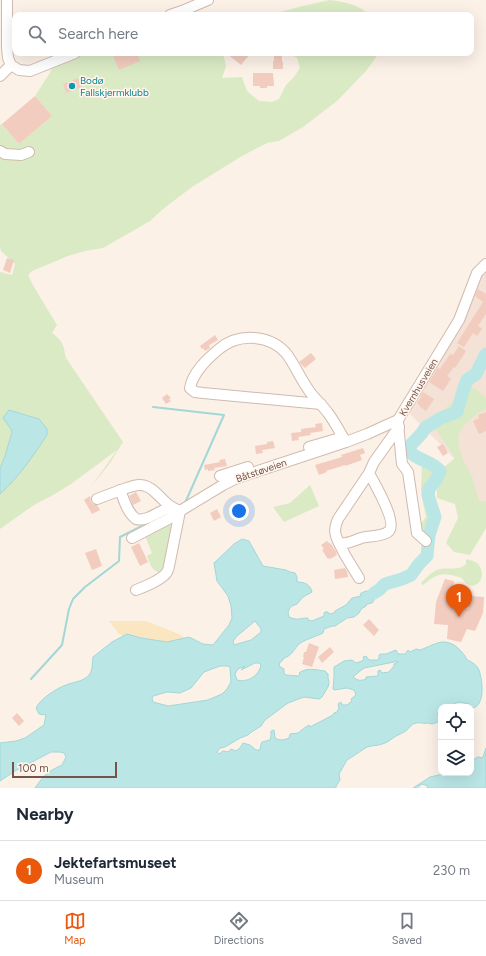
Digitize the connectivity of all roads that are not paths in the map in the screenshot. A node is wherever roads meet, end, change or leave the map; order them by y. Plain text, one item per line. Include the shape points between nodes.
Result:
1 (7, 0) edge
2 (208, 0) edge
3 (179, 12) edge
4 (0, 48) edge
5 (68, 56) edge
6 (10, 61) junction
7 (0, 76) edge
8 (0, 150) edge
9 (29, 152) dead end
10 (486, 264) edge
11 (321, 404) junction
12 (398, 423) junction
13 (344, 440) junction
14 (369, 473) junction
15 (220, 476) dead end
16 (120, 490) junction
17 (97, 498) dead end
18 (176, 509) junction
19 (132, 538) dead end
20 (426, 541) dead end
21 (339, 543) junction
22 (360, 578) dead end
23 (136, 590) dead end

1 - 6 street via 7,47
2 - 3 street
4 - 6 street
5 - 6 street via 30,71 20,70
6 - 7 street
8 - 9 street via 5,154 21,155
10 - 12 street, Kvernhusveien via 477,273 459,320
11 - 11 street via 309,392 286,354 276,345 262,339 242,338 221,347 191,381 190,388 195,392
11 - 13 street
12 - 13 street, Båtstøveien
12 - 14 street
12 - 20 street, Kvernhusveien via 402,464 408,472 417,533
13 - 15 street via 327,441
13 - 18 street, Båtstøveien via 237,478
14 - 21 street via 335,525
14 - 21 street via 388,512 391,529 382,535
16 - 17 street
16 - 18 street via 132,485 146,486
16 - 18 street via 129,510 138,520 146,519 162,510
18 - 19 street, Båtstøveien via 176,515
18 - 23 street via 167,572 159,579
21 - 22 street

